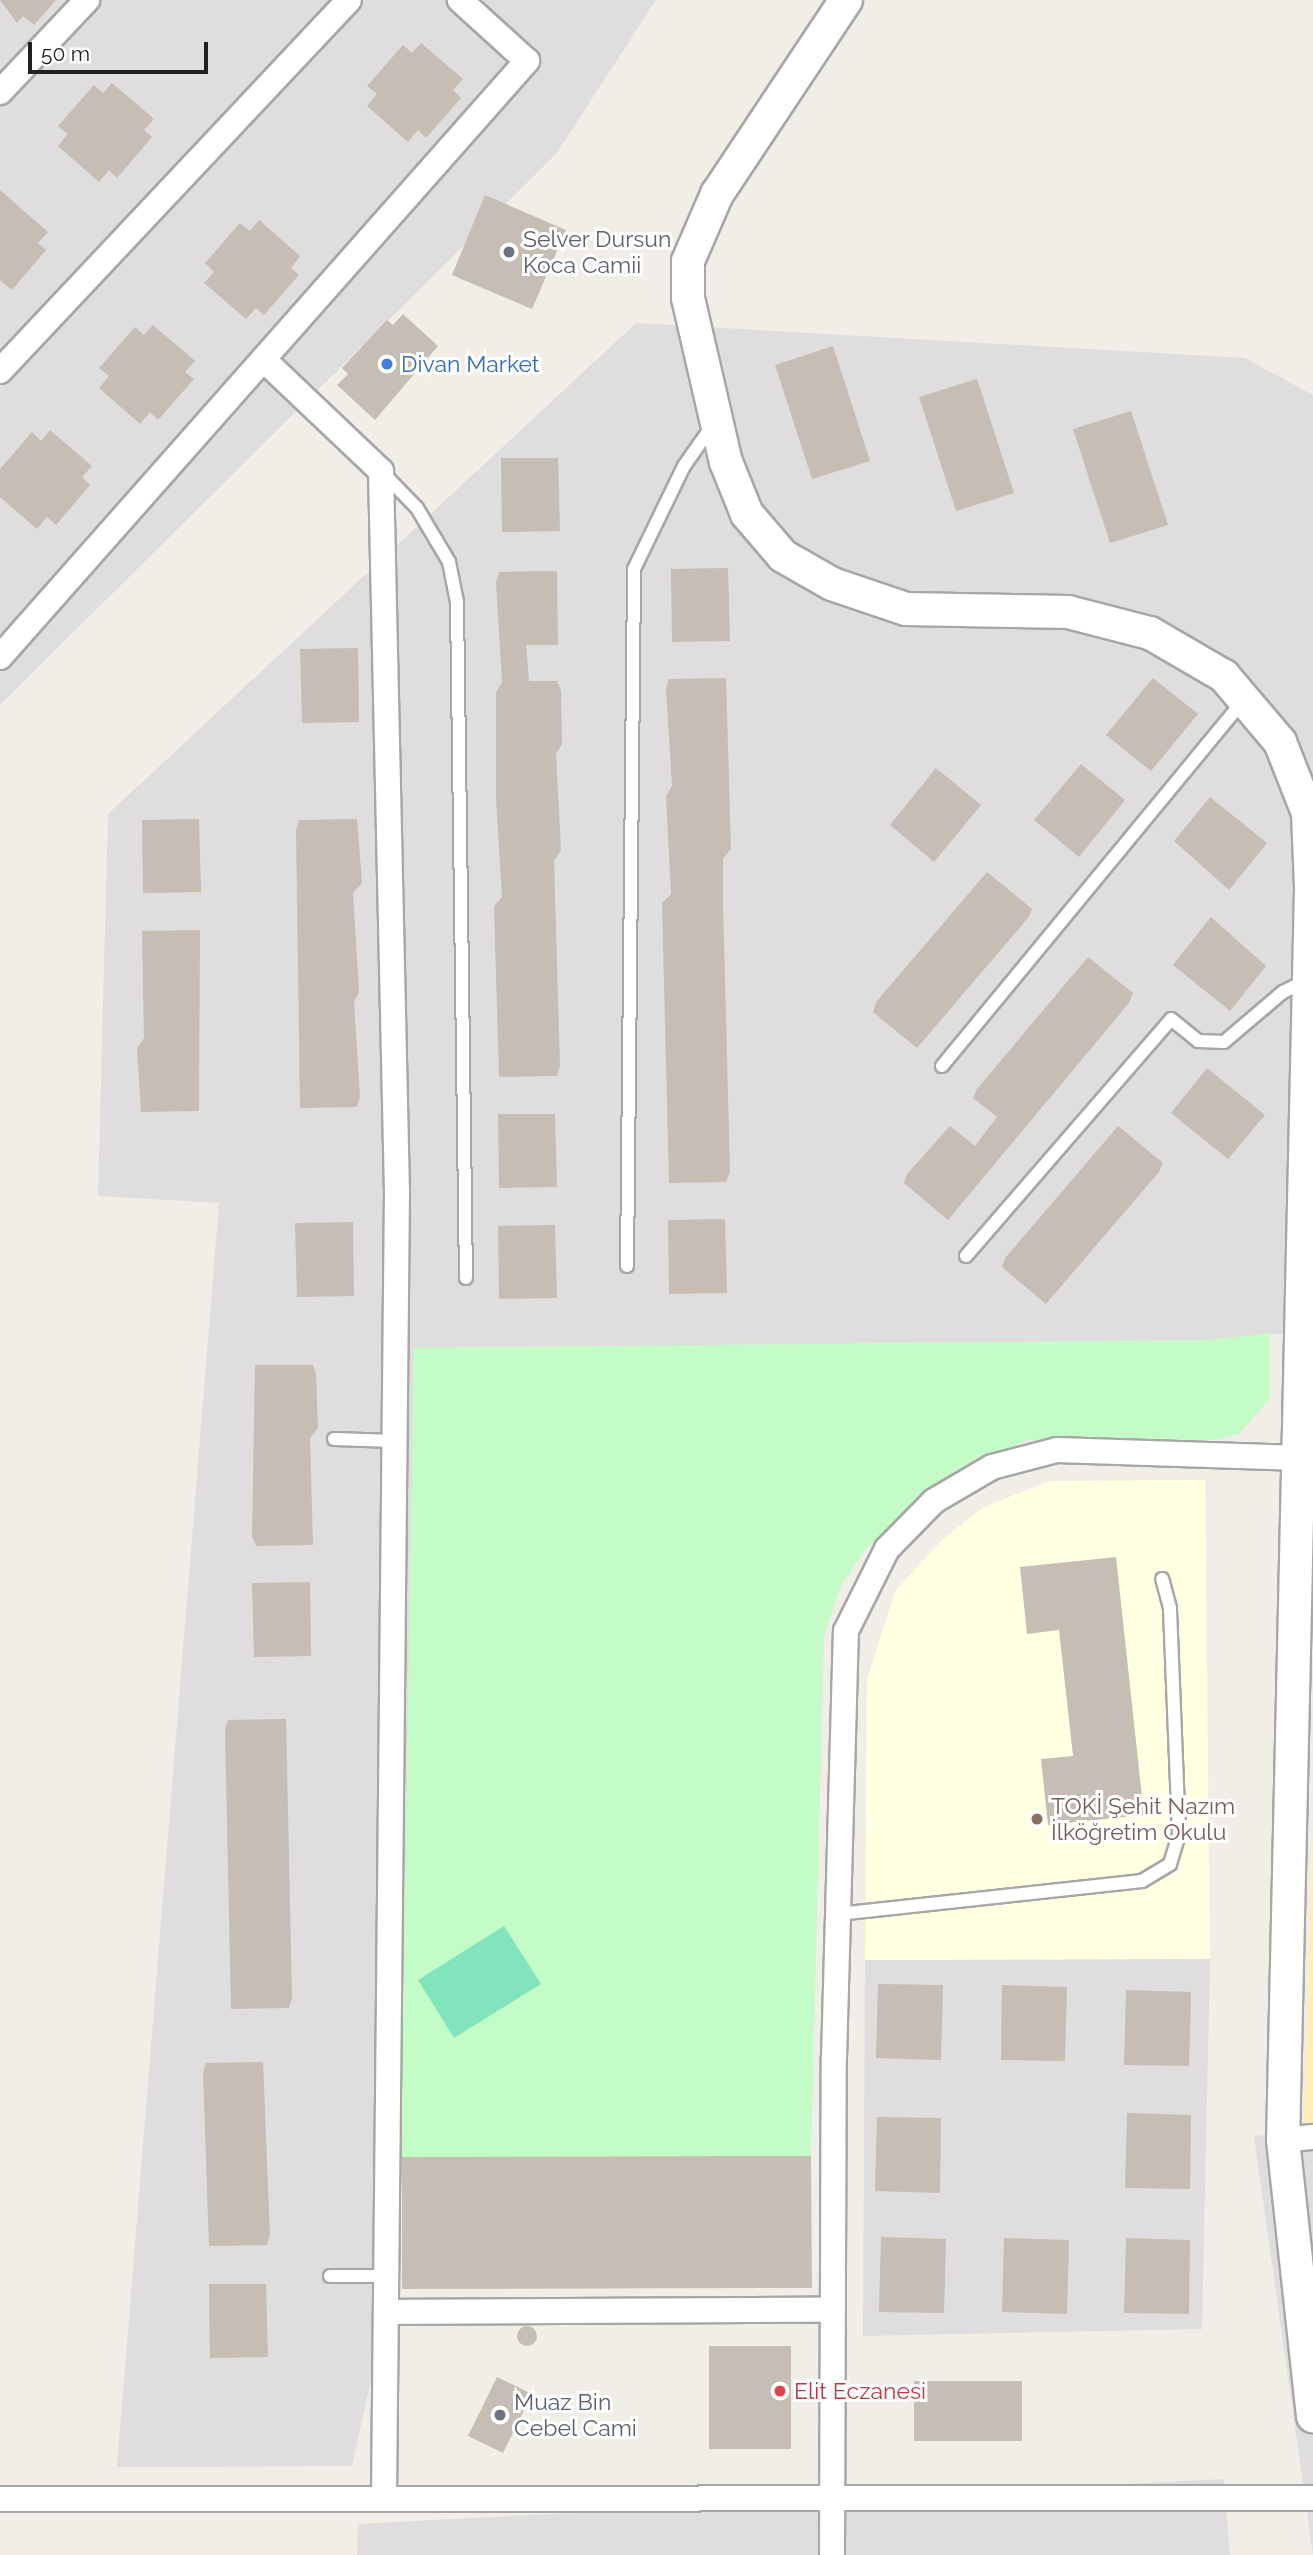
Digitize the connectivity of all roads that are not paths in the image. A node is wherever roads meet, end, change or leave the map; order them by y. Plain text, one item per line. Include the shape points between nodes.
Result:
1 (87, 0) edge
2 (349, 0) edge
3 (460, 0) edge
4 (846, 0) edge
5 (0, 92) edge
6 (264, 360) junction
7 (0, 371) edge
8 (717, 420) junction
9 (382, 471) junction
10 (0, 657) edge
11 (1244, 699) junction
12 (1308, 981) junction
13 (942, 1066) dead end
14 (966, 1256) dead end
15 (627, 1266) dead end
16 (466, 1278) dead end
17 (334, 1439) dead end
18 (395, 1441) junction
19 (1293, 1458) junction
20 (1162, 1579) dead end
21 (838, 1914) junction
22 (1298, 2139) edge
23 (330, 2276) dead end
24 (386, 2276) junction
25 (833, 2310) junction
26 (386, 2312) junction
27 (1313, 2416) edge
28 (384, 2497) junction
29 (832, 2497) junction
30 (1313, 2498) edge
31 (0, 2499) edge
32 (832, 2555) edge

1 - 5 street
2 - 7 street
3 - 6 street via 527,61
4 - 8 street via 698,226 688,298
6 - 9 street
6 - 10 street
8 - 11 street via 747,514 783,556 832,584 906,609 1068,612 1150,634 1224,676
8 - 15 lane via 684,466 634,569
9 - 16 lane via 417,508 449,562 457,602
9 - 18 street via 397,1191
11 - 12 street via 1280,742 1308,813
11 - 13 lane
12 - 14 lane via 1283,992 1224,1042 1198,1041 1171,1019
12 - 19 street
17 - 18 lane
18 - 24 street
19 - 21 street via 1057,1450 992,1467 934,1501 887,1549 846,1630
19 - 22 street
20 - 21 lane via 1170,1608 1180,1834 1170,1864 1142,1881
21 - 25 street
22 - 27 street
23 - 24 lane
24 - 26 street
25 - 26 street
25 - 29 street
26 - 28 street
28 - 29 street
28 - 31 street
29 - 30 street
29 - 32 street

